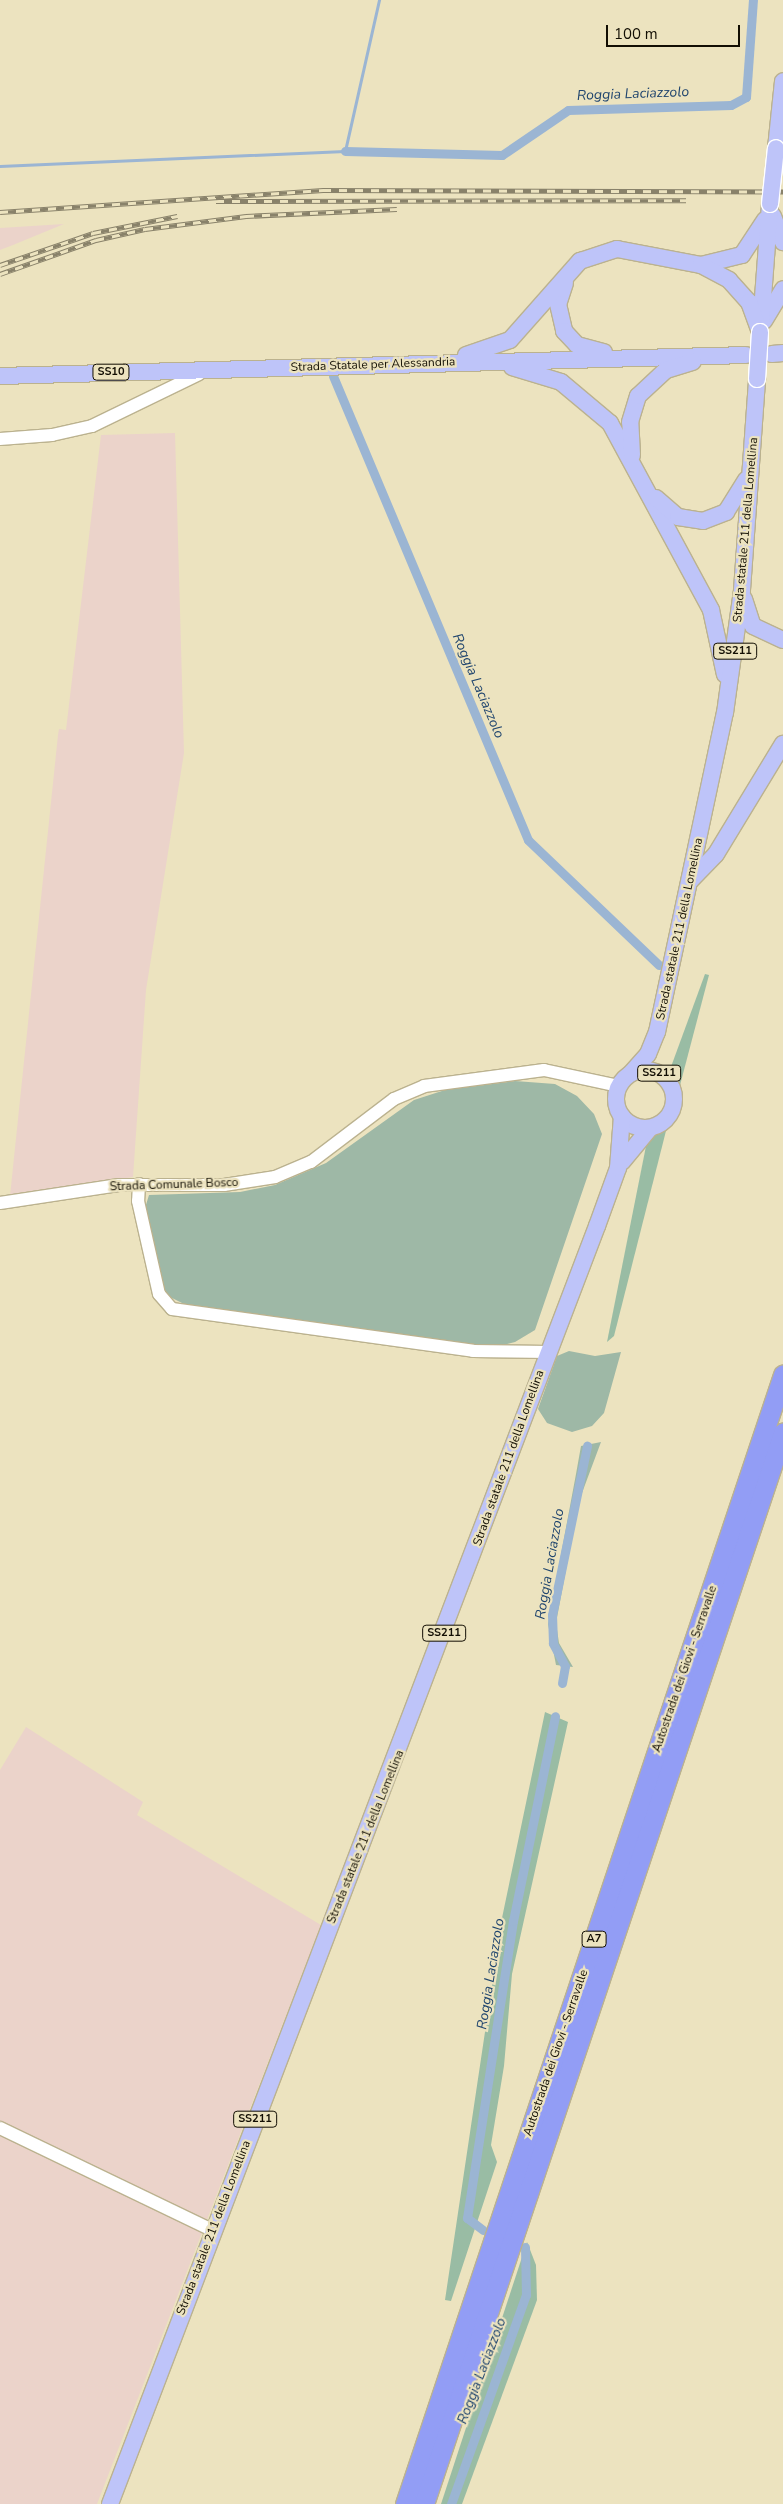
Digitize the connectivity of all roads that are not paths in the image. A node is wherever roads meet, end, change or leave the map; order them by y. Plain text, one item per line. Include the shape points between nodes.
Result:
1 (783, 81) edge
2 (770, 204) junction
3 (783, 242) edge
4 (701, 265) junction
5 (571, 269) junction
6 (783, 288) edge
7 (760, 332) junction
8 (727, 355) junction
9 (746, 355) dead end
10 (652, 357) junction
11 (478, 362) junction
12 (429, 363) junction
13 (222, 370) junction
14 (0, 376) edge
15 (0, 439) edge
16 (754, 446) junction
17 (633, 460) junction
18 (649, 492) junction
19 (742, 590) junction
20 (783, 640) edge
21 (725, 712) junction
22 (783, 744) edge
23 (690, 881) junction
24 (657, 1032) junction
25 (631, 1073) junction
26 (668, 1080) junction
27 (619, 1086) junction
28 (622, 1116) junction
29 (650, 1128) junction
30 (618, 1168) junction
31 (139, 1184) junction
32 (0, 1203) edge
33 (549, 1352) junction
34 (783, 1375) edge
35 (783, 1433) edge
36 (0, 2128) edge
37 (212, 2230) junction
38 (110, 2504) edge
39 (404, 2504) edge
40 (424, 2504) edge

1 - 2 main road, Strada statale 211 della Lomellina / SS211, bridge
2 - 3 main road
2 - 4 main road via 757,239 742,255
2 - 7 main road, Strada statale 211 della Lomellina / SS211
4 - 5 main road via 617,249 591,254
4 - 7 main road via 743,293
5 - 10 main road via 558,304 560,323 569,338 588,350
5 - 12 main road via 510,340 479,353
6 - 7 main road
7 - 16 main road, Strada statale 211 della Lomellina / SS211, bridge
8 - 9 main road, Strada Statale per Alessandria
8 - 10 main road, Strada Statale per Alessandria
8 - 17 main road via 666,370 645,386 630,422
10 - 11 main road, Strada Statale per Alessandria
11 - 12 main road, Strada Statale per Alessandria
11 - 17 main road via 538,372 580,393 610,423
12 - 13 main road, Strada Statale per Alessandria / SS10
13 - 14 main road, Strada Statale per Alessandria / SS10
13 - 15 street via 172,384 92,426
16 - 18 main road via 742,494 716,518 678,517
16 - 19 main road, Strada statale 211 della Lomellina / SS211
17 - 18 main road
18 - 21 main road via 718,628 725,670
19 - 20 main road via 753,626
19 - 21 main road, Strada statale 211 della Lomellina / SS211
21 - 23 main road, Strada statale 211 della Lomellina / SS211
22 - 23 main road via 716,854
23 - 24 main road, Strada statale 211 della Lomellina / SS211
24 - 25 main road, Strada statale 211 della Lomellina / SS211 via 648,1054
24 - 26 main road, Strada statale 211 della Lomellina / SS211
25 - 26 main road, SS211 via 648,1070
25 - 27 main road, Strada statale 211 della Lomellina / SS211
26 - 29 main road, Strada statale 211 della Lomellina / SS211 via 674,1096 673,1108 666,1119
27 - 28 main road, Strada statale 211 della Lomellina / SS211 via 616,1098
27 - 31 street, Strada Comunale Bosco via 544,1070 424,1086 394,1100 294,1170 232,1184
28 - 29 main road via 632,1125
28 - 30 main road, Strada statale 211 della Lomellina / SS211
29 - 30 main road, Strada statale 211 della Lomellina / SS211
30 - 33 main road, Strada statale 211 della Lomellina / SS211
31 - 32 street, Strada Comunale Bosco
31 - 33 street via 138,1201 159,1294 172,1309 481,1352
33 - 37 main road, Strada statale 211 della Lomellina / SS211 via 423,1690
34 - 39 highway, Autostrada dei Giovi - Serravalle / A7
35 - 40 highway, Autostrada dei Giovi - Serravalle / A7
36 - 37 street
37 - 38 main road, Strada statale 211 della Lomellina / SS211

